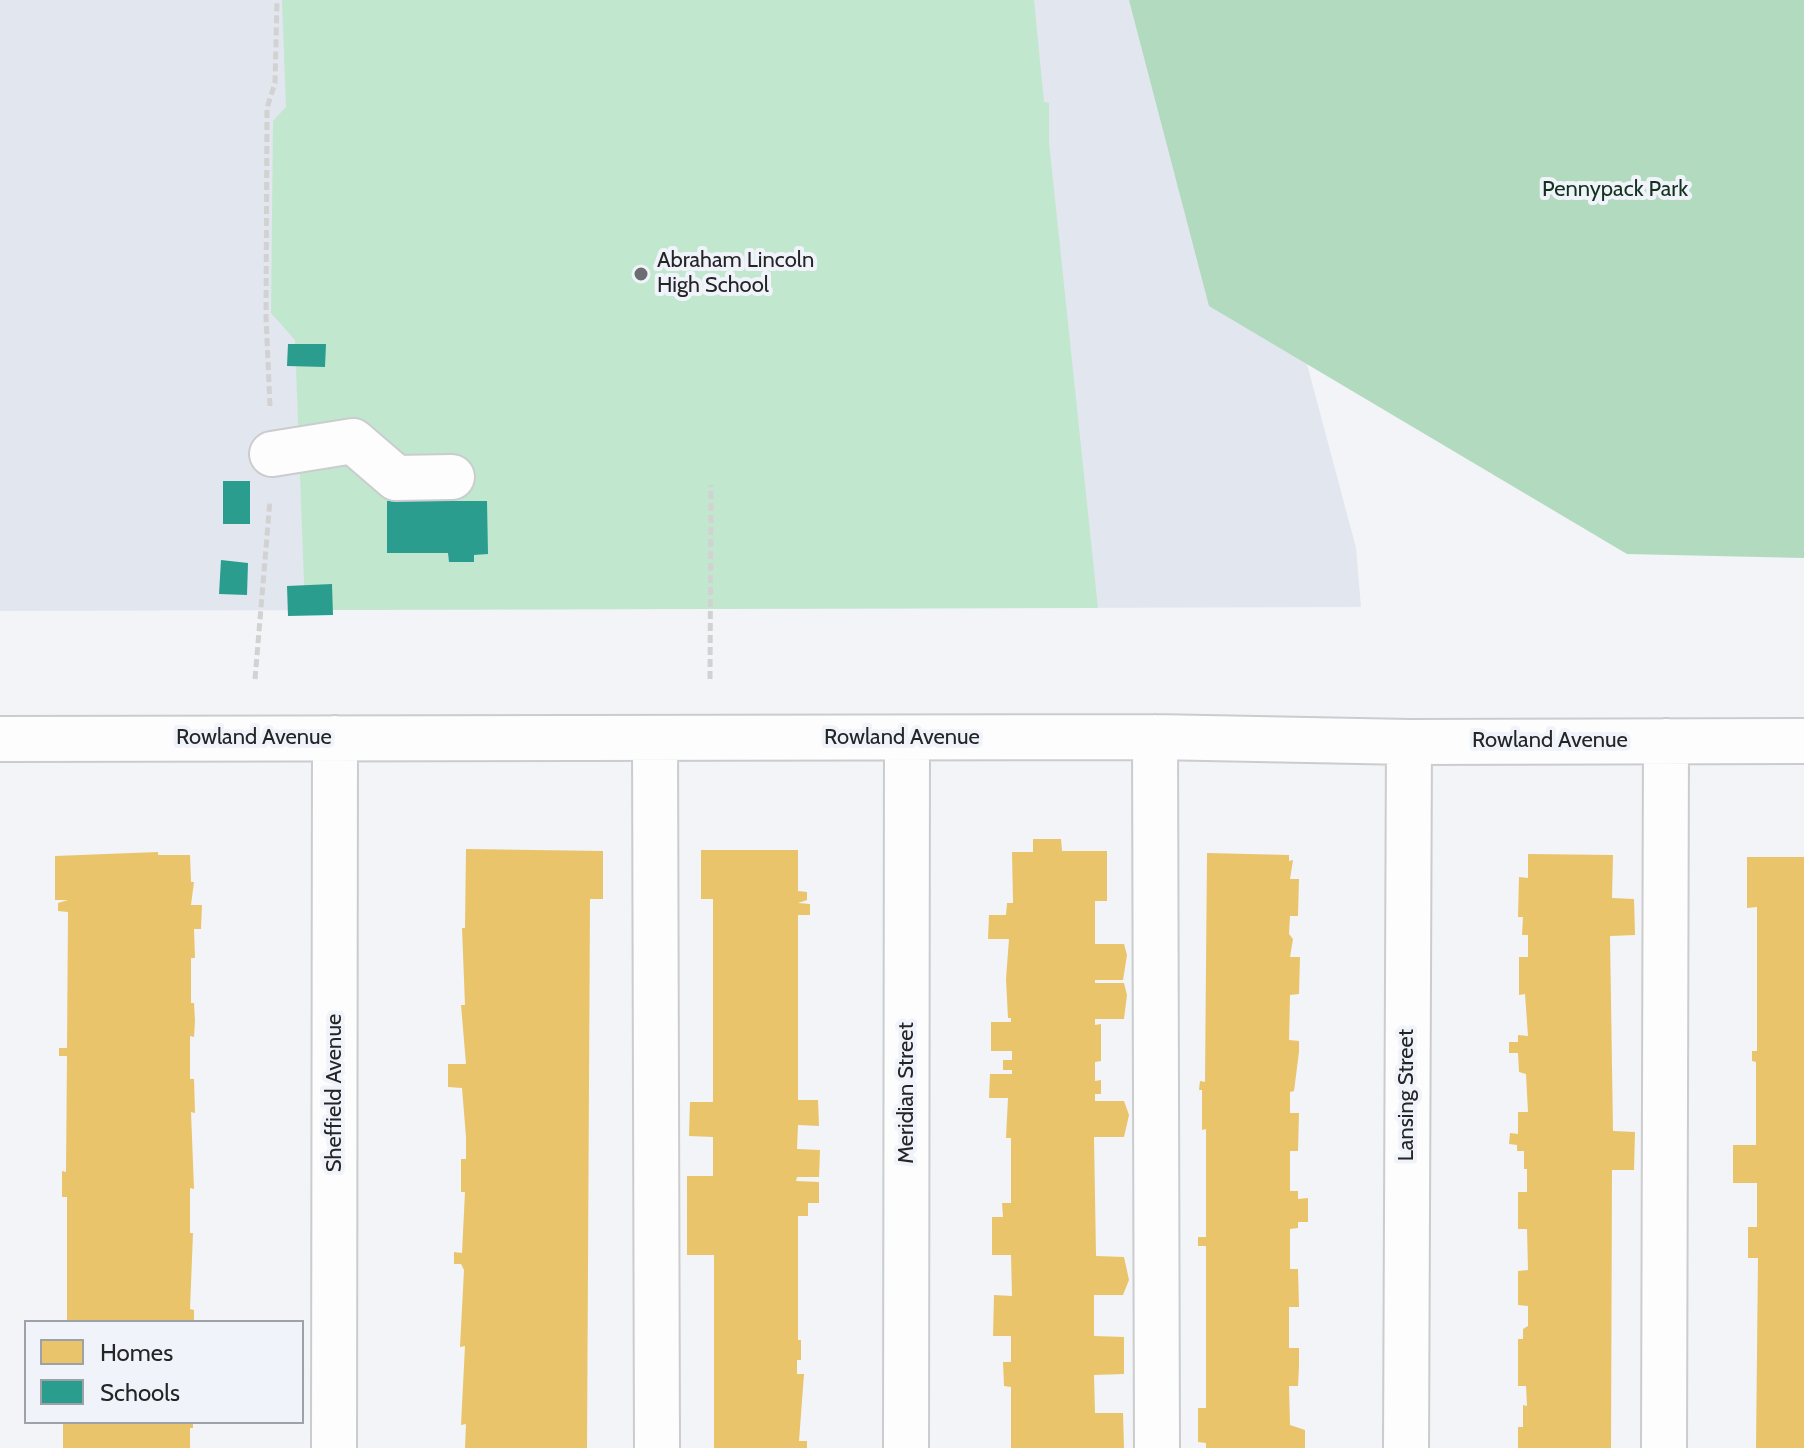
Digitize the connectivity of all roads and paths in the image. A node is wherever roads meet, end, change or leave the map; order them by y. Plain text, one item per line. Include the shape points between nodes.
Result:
1 (277, 0) edge
2 (272, 454) junction
3 (452, 477) dead end
4 (711, 485) dead end
5 (255, 679) dead end
6 (710, 679) dead end
7 (1155, 737) junction
8 (335, 738) junction
9 (655, 738) junction
10 (907, 738) junction
11 (0, 739) edge
12 (1666, 741) junction
13 (1804, 741) edge
14 (1409, 742) junction
15 (334, 1448) edge
16 (657, 1448) edge
17 (906, 1448) edge
18 (1157, 1448) edge
19 (1406, 1448) edge
20 (1664, 1448) edge

1 - 2 path via 275,83 267,108 266,317
2 - 3 street via 353,441 396,478
2 - 5 path
4 - 6 path
7 - 10 street, Rowland Avenue
7 - 14 street, Rowland Avenue
7 - 18 street
8 - 9 street, Rowland Avenue
8 - 11 street, Rowland Avenue
8 - 15 street, Sheffield Avenue
9 - 10 street, Rowland Avenue
9 - 16 street
10 - 17 street, Meridian Street
12 - 13 street, Rowland Avenue
12 - 14 street, Rowland Avenue
12 - 20 street
14 - 19 street, Lansing Street

